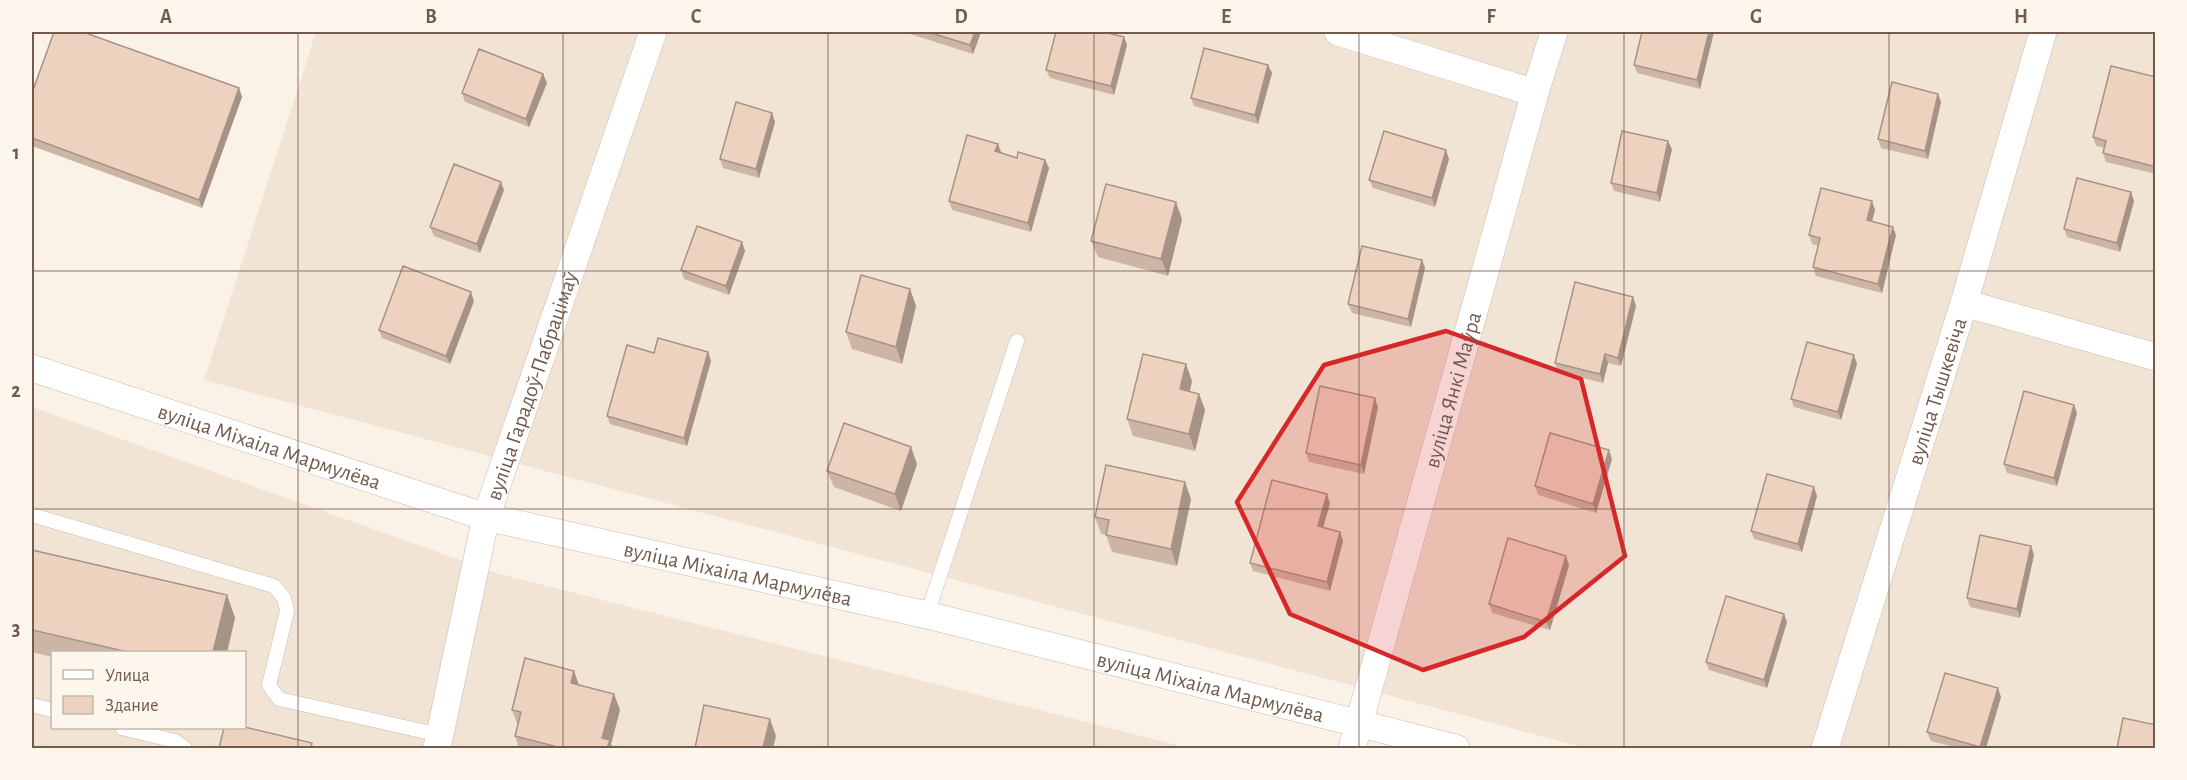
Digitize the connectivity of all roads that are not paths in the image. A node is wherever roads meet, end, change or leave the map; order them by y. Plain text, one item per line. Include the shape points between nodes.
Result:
1 (653, 32) edge
2 (1338, 32) edge
3 (1554, 32) edge
4 (2043, 32) edge
5 (1535, 93) junction
6 (1964, 303) junction
7 (1017, 341) dead end
8 (2156, 357) edge
9 (32, 368) edge
10 (32, 515) edge
11 (486, 517) junction
12 (927, 615) junction
13 (32, 705) edge
14 (51, 710) edge
15 (126, 729) edge
16 (1355, 736) edge
17 (439, 742) edge
18 (185, 748) edge
19 (1456, 748) edge
20 (1825, 748) edge

1 - 11 street, вуліца Гарадоў-Пабрацімаў
2 - 5 street
3 - 5 street, вуліца Янкі Маўра
4 - 6 street, вуліца Тышкевіча
5 - 16 street, вуліца Янкі Маўра
6 - 8 street
6 - 20 street, вуліца Тышкевіча
7 - 12 lane
9 - 11 street, вуліца Міхаіла Мармулёва
10 - 17 lane via 274,586 284,598 287,611 269,685 279,699
11 - 12 street, вуліца Міхаіла Мармулёва
11 - 17 street, вуліца Гарадоў-Пабрацімаў
12 - 16 street, вуліца Міхаіла Мармулёва
13 - 14 lane
15 - 18 lane via 175,741
16 - 19 street, вуліца Міхаіла Мармулёва

